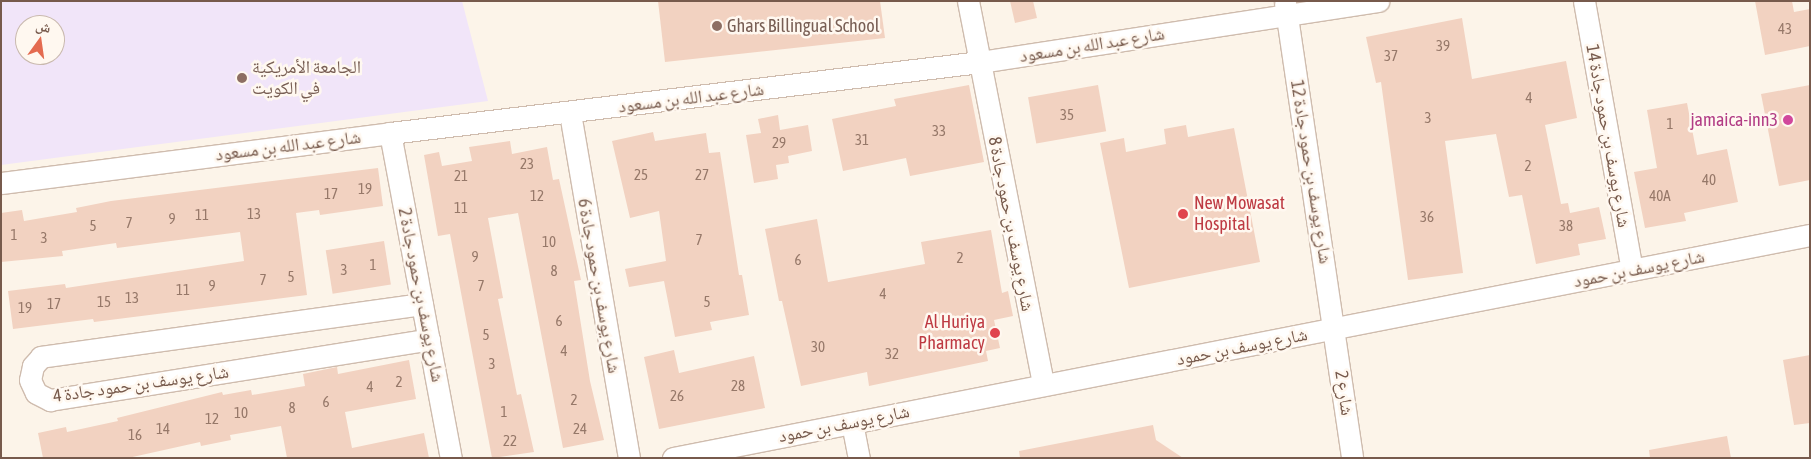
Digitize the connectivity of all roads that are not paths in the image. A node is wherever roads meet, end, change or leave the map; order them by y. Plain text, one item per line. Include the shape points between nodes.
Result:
1 (968, 1) edge
2 (1378, 1) edge
3 (1584, 1) edge
4 (1286, 8) edge
5 (980, 62) junction
6 (570, 113) junction
7 (390, 132) junction
8 (1, 184) edge
9 (1810, 235) edge
10 (1632, 270) junction
11 (422, 304) junction
12 (1335, 328) junction
13 (430, 338) junction
14 (1043, 386) junction
15 (852, 423) junction
16 (451, 458) edge
17 (629, 458) edge
18 (674, 458) edge
19 (859, 458) edge
20 (1352, 458) edge

1 - 5 street, شارع يوسف بن حمود جادة 8
2 - 4 street, شارع عبد الله بن مسعود
3 - 10 street, شارع يوسف بن حمود جادة 14
4 - 5 street, شارع عبد الله بن مسعود
4 - 12 street, شارع يوسف بن حمود جادة 12
5 - 6 street, شارع عبد الله بن مسعود
5 - 14 street, شارع يوسف بن حمود جادة 8
6 - 7 street, شارع عبد الله بن مسعود
6 - 17 street, شارع يوسف بن حمود جادة 6
7 - 8 street, شارع عبد الله بن مسعود
7 - 11 street, شارع يوسف بن حمود جادة 2
9 - 10 street, شارع يوسف بن حمود
10 - 12 street, شارع يوسف بن حمود
11 - 13 street, شارع يوسف بن حمود جادة 2
11 - 13 street, شارع يوسف بن حمود جادة 4 via 42,357 33,366 30,380 36,393 50,400
12 - 14 street, شارع يوسف بن حمود
12 - 20 street, شارع 2
13 - 16 street, شارع يوسف بن حمود جادة 2
14 - 15 street, شارع يوسف بن حمود
15 - 18 street, شارع يوسف بن حمود
15 - 19 street

